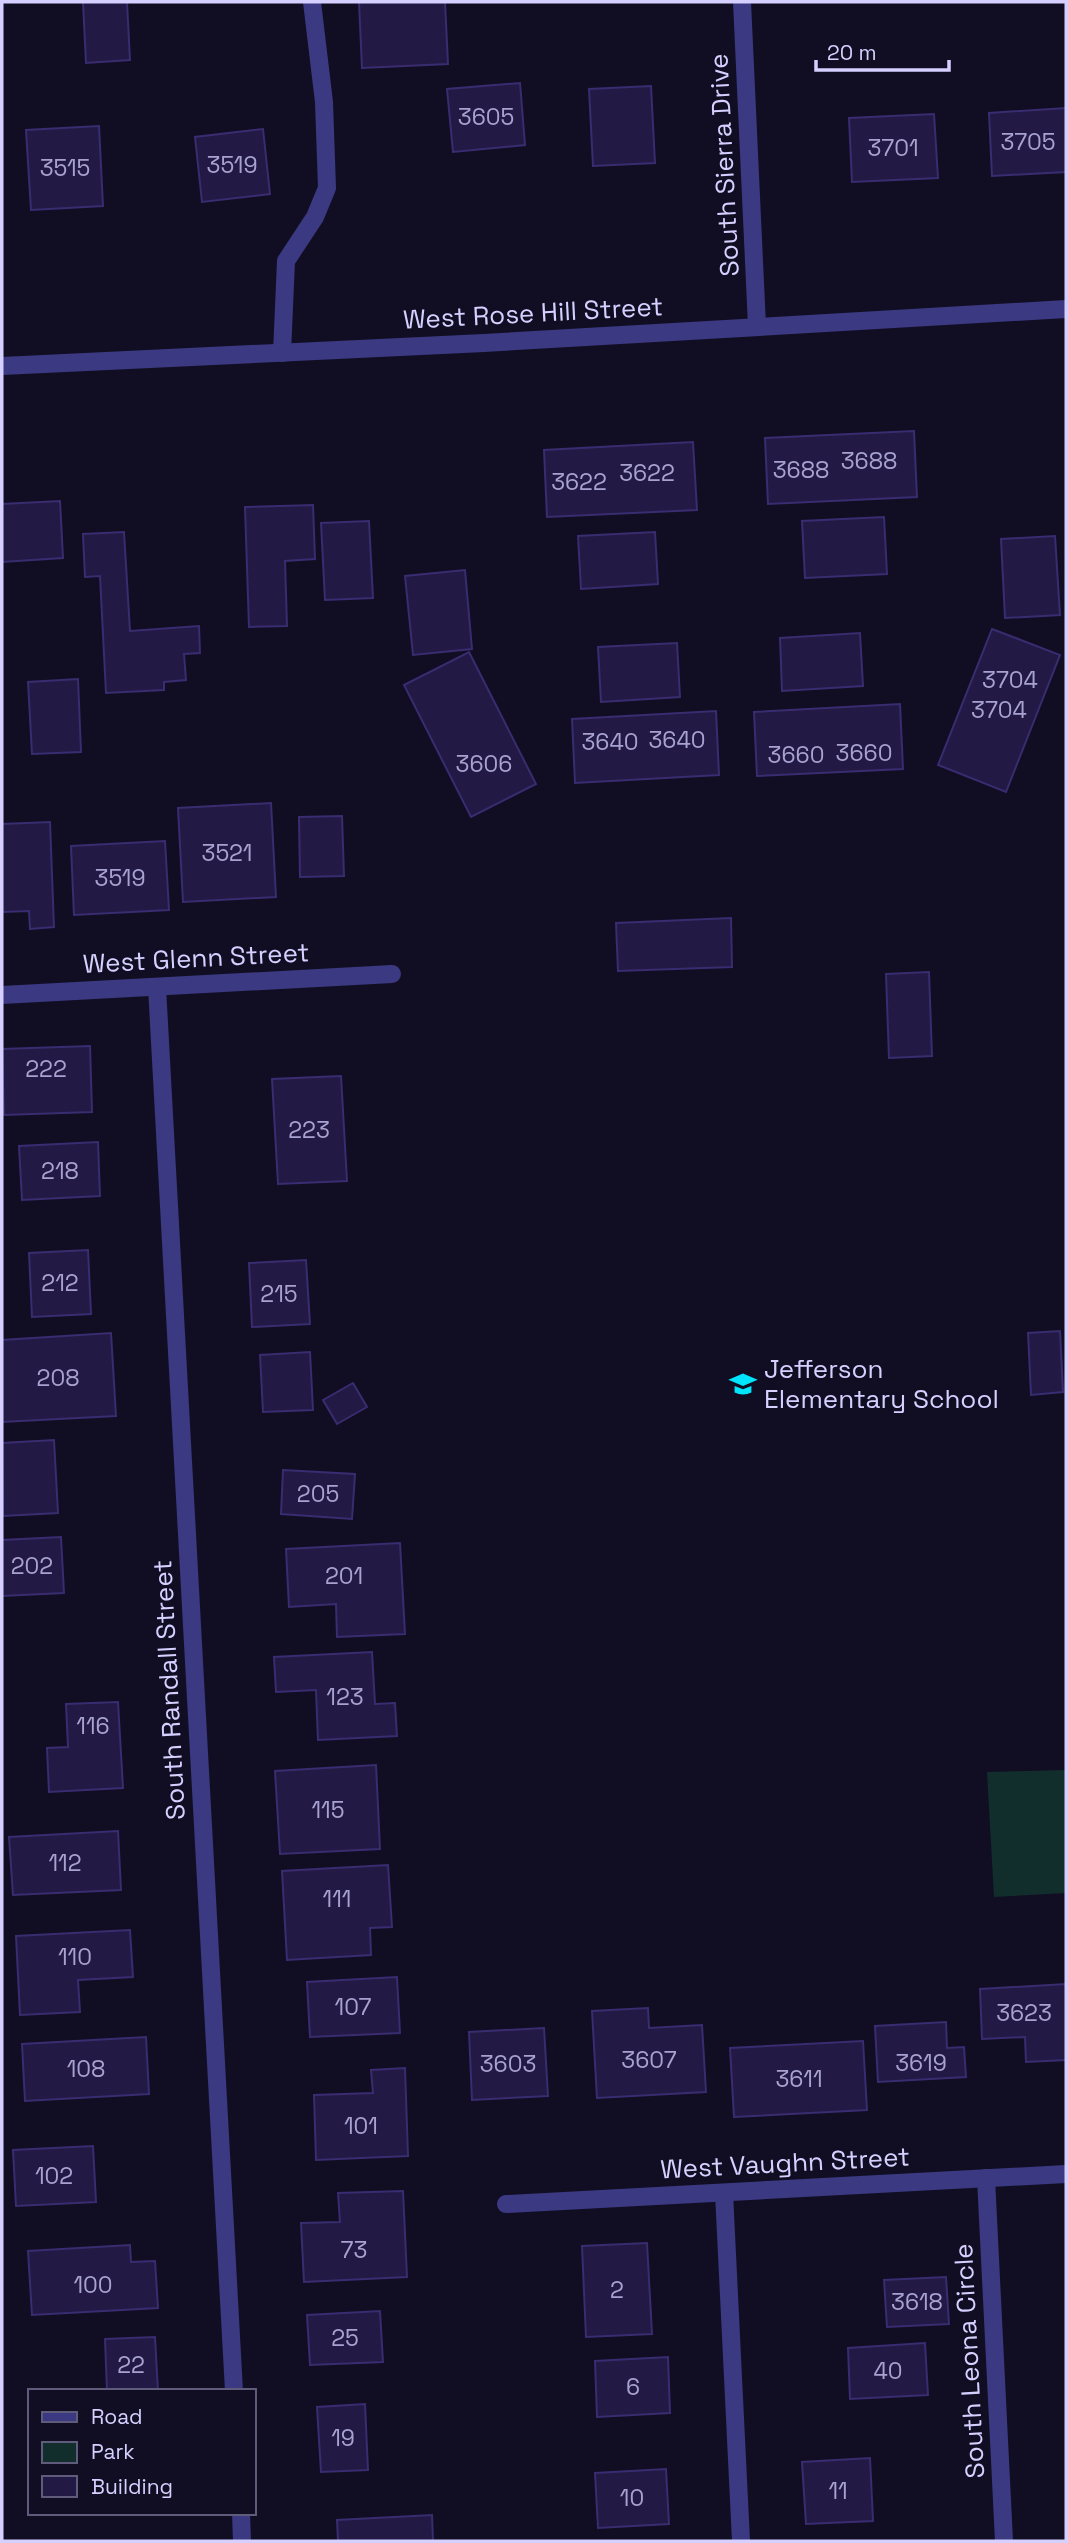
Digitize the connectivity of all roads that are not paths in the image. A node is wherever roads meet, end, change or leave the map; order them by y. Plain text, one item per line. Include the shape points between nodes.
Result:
1 (312, 2) edge
2 (742, 2) edge
3 (1066, 309) edge
4 (757, 326) junction
5 (282, 353) junction
6 (2, 366) edge
7 (393, 974) dead end
8 (157, 987) junction
9 (2, 995) edge
10 (1066, 2174) edge
11 (986, 2178) junction
12 (724, 2193) junction
13 (506, 2204) dead end
14 (234, 2389) edge
15 (241, 2515) edge
16 (243, 2541) edge
17 (741, 2541) edge
18 (1004, 2541) edge

1 - 5 street via 324,102 327,188 315,217 286,261
2 - 4 street, South Sierra Drive
3 - 4 street, West Rose Hill Street
4 - 5 street, West Rose Hill Street
5 - 6 street, West Rose Hill Street
7 - 8 street, West Glenn Street
8 - 9 street, West Glenn Street
8 - 14 street, South Randall Street
10 - 11 street, West Vaughn Street
11 - 12 street, West Vaughn Street
11 - 18 street, South Leona Circle
12 - 13 street, West Vaughn Street
12 - 17 street
15 - 16 street

